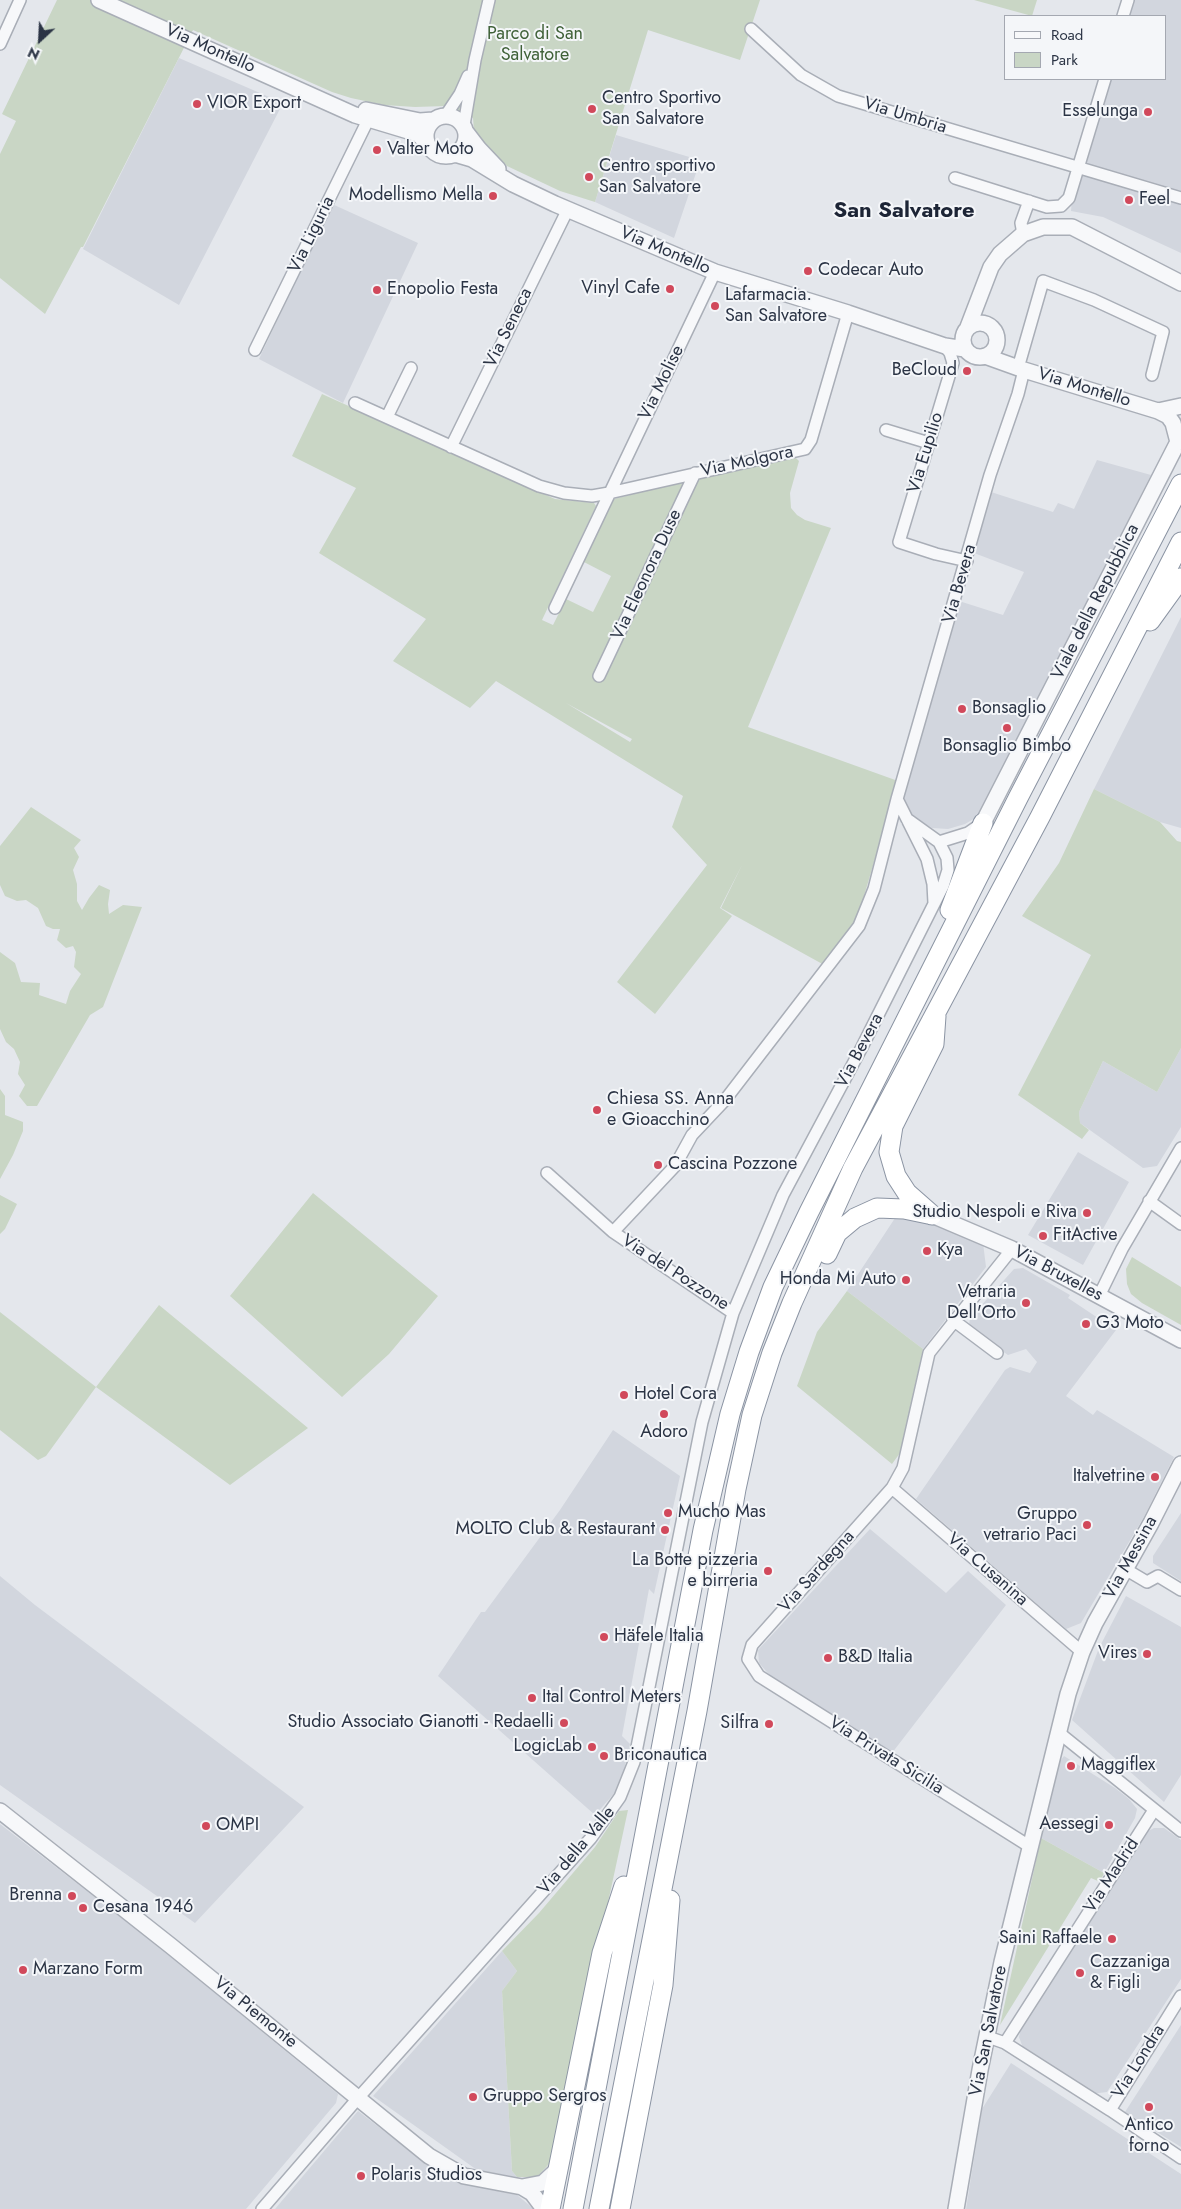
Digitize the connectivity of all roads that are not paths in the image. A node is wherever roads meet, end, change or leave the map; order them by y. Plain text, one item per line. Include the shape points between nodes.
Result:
1 (20, 0) edge
2 (99, 0) edge
3 (489, 0) edge
4 (1128, 0) edge
5 (1123, 15) edge
6 (751, 29) dead end
7 (0, 44) edge
8 (475, 60) junction
9 (1105, 80) edge
10 (321, 99) junction
11 (433, 119) junction
12 (368, 120) junction
13 (465, 129) junction
14 (427, 143) junction
15 (455, 154) junction
16 (1078, 168) junction
17 (955, 178) dead end
18 (513, 184) junction
19 (1181, 198) edge
20 (1029, 201) junction
21 (568, 209) junction
22 (1023, 234) junction
23 (715, 272) junction
24 (1181, 283) edge
25 (981, 296) junction
26 (848, 313) junction
27 (989, 325) junction
28 (967, 329) junction
29 (940, 344) junction
30 (965, 349) junction
31 (255, 350) dead end
32 (990, 351) junction
33 (952, 363) junction
34 (411, 368) dead end
35 (1018, 368) junction
36 (1152, 375) dead end
37 (355, 402) dead end
38 (1181, 406) edge
39 (1158, 411) junction
40 (387, 417) junction
41 (886, 430) dead end
42 (1180, 439) edge
43 (929, 443) junction
44 (451, 447) junction
45 (695, 473) junction
46 (1181, 484) edge
47 (609, 493) junction
48 (1181, 542) edge
49 (967, 560) junction
50 (1181, 578) edge
51 (555, 608) dead end
52 (1134, 634) junction
53 (599, 676) dead end
54 (897, 799) junction
55 (908, 819) junction
56 (983, 823) junction
57 (939, 842) junction
58 (927, 859) junction
59 (934, 904) junction
60 (819, 980) joint
61 (921, 991) junction
62 (937, 1009) junction
63 (1181, 1148) edge
64 (547, 1173) dead end
65 (783, 1195) joint
66 (1149, 1201) junction
67 (932, 1215) junction
68 (1181, 1224) edge
69 (613, 1232) junction
70 (1012, 1250) junction
71 (1099, 1296) junction
72 (792, 1303) junction
73 (733, 1313) junction
74 (953, 1320) junction
75 (1181, 1340) edge
76 (997, 1353) dead end
77 (1181, 1464) edge
78 (892, 1488) junction
79 (1125, 1568) junction
80 (1181, 1590) edge
81 (1082, 1652) junction
82 (748, 1659) joint
83 (1058, 1732) junction
84 (1154, 1810) junction
85 (0, 1811) edge
86 (677, 1811) junction
87 (648, 1814) junction
88 (1181, 1831) edge
89 (1030, 1846) junction
90 (1181, 1996) edge
91 (988, 2037) junction
92 (1005, 2043) junction
93 (359, 2096) junction
94 (1110, 2110) junction
95 (1181, 2158) edge
96 (558, 2169) junction
97 (522, 2188) junction
98 (262, 2209) edge
99 (544, 2209) edge
100 (550, 2209) edge
101 (573, 2209) edge
102 (599, 2209) edge
103 (620, 2209) edge
104 (956, 2209) edge

1 - 7 street
2 - 10 street, Via Montello
3 - 8 street
4 - 5 street
6 - 16 street, Via Umbria via 801,74 838,96
8 - 11 street via 460,94
8 - 13 street
9 - 16 street
10 - 11 street, Via Montello via 350,107
10 - 12 street, Via Montello
11 - 12 street, Via Montello via 398,122 372,117
11 - 13 street via 459,120
11 - 14 street via 427,129
12 - 14 street, Via Montello via 418,134
12 - 31 street, Via Liguria
13 - 15 street via 464,146
13 - 18 street, Via Montello via 479,149
14 - 15 street via 441,156
15 - 18 street, Via Montello via 472,159
16 - 19 street, Via Umbria
16 - 20 street via 1069,198 1061,206
17 - 20 street
18 - 21 street, Via Montello
20 - 22 street via 1021,223
21 - 23 street, Via Montello
21 - 44 street, Via Seneca
22 - 24 street via 1043,227 1072,227
22 - 25 street via 1000,254 991,267
23 - 26 street, Via Montello
23 - 47 street, Via Molise
25 - 27 street via 983,315
25 - 28 street
26 - 29 street, Via Montello
26 - 45 street, Via Molgora via 808,445 798,451
27 - 28 street via 980,323
27 - 32 street via 996,335
28 - 29 street
28 - 30 street via 963,338
29 - 30 street, Via Montello
29 - 33 street via 950,353
30 - 32 street via 974,356
30 - 33 street, Via Eupilio
32 - 35 street
33 - 43 street, Via Eupilio
34 - 40 street
35 - 36 street, Via Bevera via 1043,281 1163,332
35 - 39 street, Via Montello
35 - 49 street, Via Bevera via 1018,394 990,475
37 - 40 street, Via Molgora
38 - 39 street, Via Montello
39 - 42 street, Via Montello via 1168,416
40 - 44 street, Via Molgora
41 - 43 street
42 - 56 street, Viale della Repubblica
43 - 49 street, Via Eupilio via 899,542
44 - 47 street, Via Molgora via 564,493 592,496
45 - 47 street, Via Molgora
45 - 53 street, Via Eleonora Duse
46 - 61 highway
47 - 51 street
48 - 52 highway
49 - 54 street, Via Bevera
50 - 52 highway via 1156,614
52 - 62 highway
54 - 55 street
54 - 60 street, Via Bevera via 874,889 859,926
55 - 57 street
55 - 58 street
56 - 57 street via 968,833
56 - 61 highway
57 - 58 street
57 - 59 street, Via Bevera via 947,858 948,870
58 - 59 street
59 - 65 street, Via Bevera
60 - 69 street, Via del Pozzone via 725,1100 692,1135 675,1166
61 - 87 highway via 773,1287 749,1352 730,1414 703,1530
62 - 67 highway via 934,1044 892,1126 889,1152 896,1176 907,1193
62 - 72 highway via 853,1168
63 - 66 street
64 - 69 street, Via del Pozzone
65 - 73 street, Via del Pozzone
66 - 68 street
66 - 71 street
67 - 70 street, Via Bruxelles
67 - 72 highway via 904,1208 877,1208 855,1218 837,1233 807,1294
69 - 73 street, Via del Pozzone
70 - 71 street, Via Bruxelles
70 - 74 street, Via Sardegna
71 - 75 street, Via Bruxelles
72 - 86 highway via 752,1415
73 - 93 street, Via della Valle via 702,1422 634,1762 620,1797 590,1838
74 - 76 street
74 - 78 street, Via Sardegna via 929,1352 903,1468
77 - 79 street, Via Messina
78 - 81 street, Via Cusanina
78 - 82 street, Via Sardegna via 752,1645
79 - 80 street via 1147,1582 1158,1576
79 - 81 street, Via Messina
81 - 83 street, Via San Salvatore
82 - 89 street, Via Privata Sicilia via 759,1676
83 - 84 street
83 - 89 street, Via San Salvatore
84 - 88 street
84 - 92 street, Via Madrid
85 - 93 street, Via Piemonte
86 - 102 highway
86 - 103 highway via 663,1985
87 - 96 highway via 602,1953
87 - 101 highway
89 - 91 street, Via San Salvatore
90 - 94 street, Via Londra
91 - 92 street, Via Londra
91 - 104 street, Via San Salvatore
92 - 94 street, Via Londra
93 - 97 street, Via Piemonte via 429,2156 464,2176
93 - 98 street, Via della Valle
94 - 95 street
96 - 97 street via 543,2183
96 - 100 highway
97 - 99 street via 532,2193

